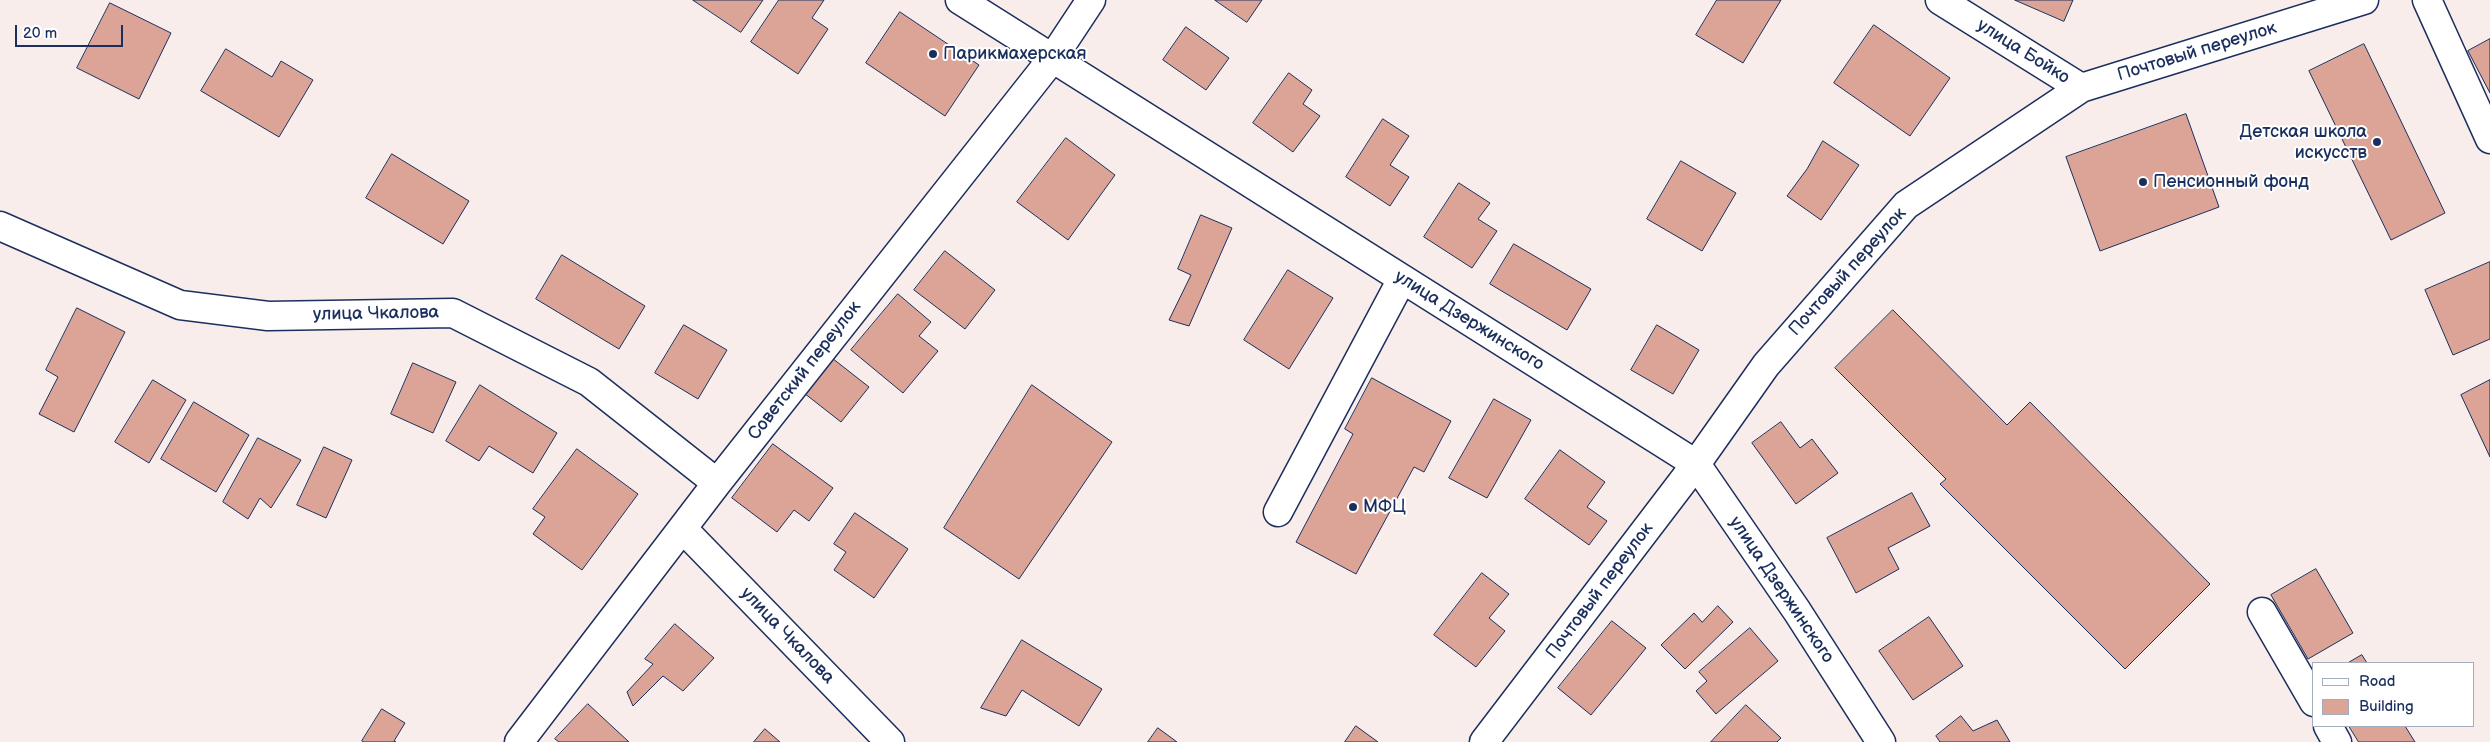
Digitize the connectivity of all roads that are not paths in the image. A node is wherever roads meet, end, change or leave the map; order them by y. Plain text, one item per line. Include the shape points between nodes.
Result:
1 (960, 0) edge
2 (1091, 0) edge
3 (1940, 0) edge
4 (2364, 0) edge
5 (2427, 0) edge
6 (1052, 59) junction
7 (2081, 88) junction
8 (2490, 139) edge
9 (0, 226) edge
10 (1402, 279) junction
11 (1696, 464) junction
12 (717, 483) junction
13 (1278, 512) dead end
14 (683, 529) junction
15 (2262, 612) dead end
16 (2312, 699) edge
17 (2329, 727) edge
18 (519, 742) edge
19 (890, 742) edge
20 (1484, 742) edge
21 (1881, 742) edge
22 (2337, 742) edge

1 - 6 street, улица Дзержинского
2 - 6 street, Советский переулок
3 - 7 street, улица Бойко
4 - 7 street, Почтовый переулок
5 - 8 street
6 - 10 street, улица Дзержинского
6 - 12 street, Советский переулок
7 - 11 street, Почтовый переулок via 1906,205 1766,365
9 - 12 street, улица Чкалова via 180,305 268,316 453,312 589,382
10 - 11 street, улица Дзержинского
10 - 13 street
11 - 20 street, Почтовый переулок
11 - 21 street, улица Дзержинского via 1797,611
12 - 14 street, Советский переулок
14 - 18 street, Советский переулок
14 - 19 street, улица Чкалова
15 - 16 street
17 - 22 street

